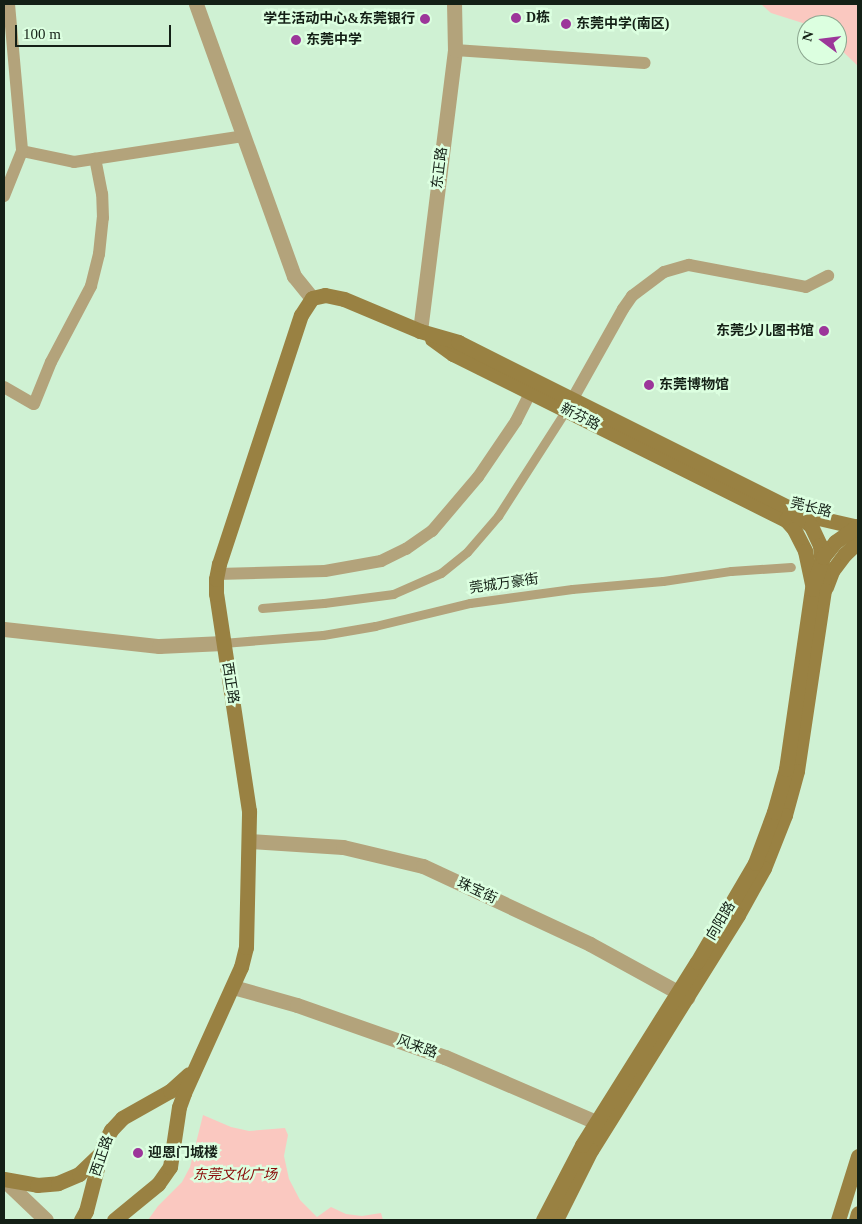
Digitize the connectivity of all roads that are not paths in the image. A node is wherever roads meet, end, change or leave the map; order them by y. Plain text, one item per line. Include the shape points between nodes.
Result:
1 (9, 4) edge
2 (196, 4) edge
3 (454, 4) edge
4 (455, 50) junction
5 (645, 63) dead end
6 (243, 136) junction
7 (22, 151) junction
8 (95, 159) junction
9 (4, 196) edge
10 (828, 276) dead end
11 (312, 298) junction
12 (420, 331) junction
13 (4, 387) edge
14 (533, 387) junction
15 (569, 405) junction
16 (745, 493) junction
17 (765, 496) junction
18 (794, 512) junction
19 (858, 528) edge
20 (823, 557) junction
21 (791, 567) dead end
22 (217, 574) junction
23 (818, 590) junction
24 (262, 608) dead end
25 (4, 629) edge
26 (223, 644) junction
27 (250, 841) junction
28 (233, 987) junction
29 (682, 994) junction
30 (192, 1072) junction
31 (596, 1122) junction
32 (100, 1154) junction
33 (858, 1156) edge
34 (4, 1179) edge
35 (134, 1205) junction
36 (858, 1214) edge
37 (40, 1217) edge
38 (81, 1220) edge
39 (114, 1220) edge
40 (127, 1220) edge
41 (543, 1220) edge
42 (556, 1220) edge
43 (838, 1220) edge
44 (856, 1220) edge

1 - 7 street
2 - 6 street
3 - 4 street, 东正路
4 - 5 street
4 - 12 street, 东正路
6 - 8 street
6 - 11 street via 294,276
7 - 8 street via 74,162
7 - 9 street
8 - 13 street via 104,218 91,286 51,362 34,404
10 - 15 street via 806,287 688,265 664,272 632,296
11 - 12 main road, 新芬路 via 325,295 344,299
11 - 22 main road, 西正路 via 302,315
12 - 14 main road, 新芬路 via 458,342
14 - 15 main road, 新芬路
14 - 22 street via 516,421 472,485 432,531 406,550 382,561 325,571
15 - 16 main road, 新芬路
15 - 24 street via 498,516 467,552 441,573 393,594
16 - 17 main road
16 - 18 main road
16 - 23 main road via 794,529
17 - 18 main road
17 - 19 main road, 莞长路
18 - 19 main road
18 - 20 main road via 810,526
19 - 20 main road via 835,542
19 - 23 main road via 845,554
20 - 23 main road
21 - 26 street, 莞城万豪街 via 563,590 470,603 323,635
22 - 26 main road, 西正路 via 216,594
23 - 29 main road, 向阳路 via 786,769 774,812 755,863
25 - 26 street via 159,646
26 - 27 main road, 西正路 via 246,784
27 - 28 main road, 西正路 via 246,947
27 - 29 street, 珠宝街 via 343,846 423,866 590,944
28 - 30 main road, 西正路
28 - 31 street, 风来路 via 297,1005 445,1057
29 - 31 main road, 向阳路
29 - 42 main road, 向阳路 via 591,1150
30 - 32 main road, 西正路 via 170,1091 116,1123
30 - 35 main road, 西正路 via 179,1108 170,1167 165,1176
31 - 41 main road, 向阳路
32 - 34 main road via 79,1174 58,1183 37,1185
32 - 38 main road, 西正路
33 - 43 main road
34 - 37 street
35 - 39 main road, 西正路
35 - 40 main road
36 - 44 main road

